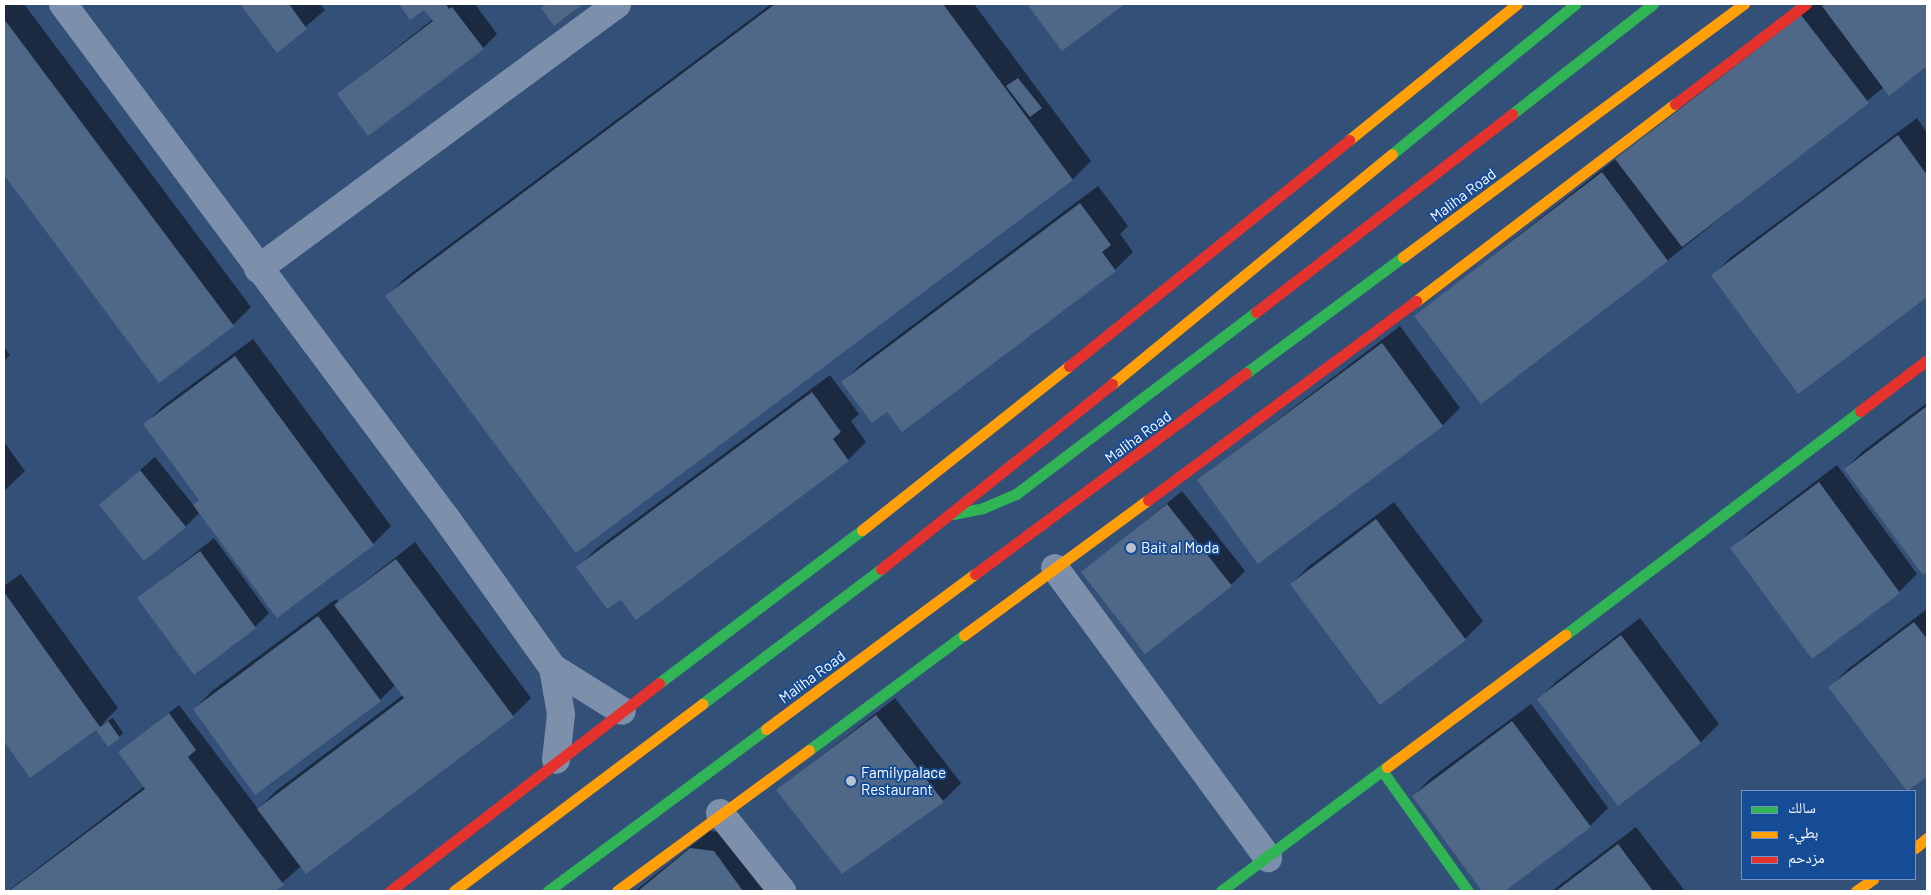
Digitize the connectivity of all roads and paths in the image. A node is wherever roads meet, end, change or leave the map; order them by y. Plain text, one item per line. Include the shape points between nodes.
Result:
1 (63, 4) edge
2 (617, 4) edge
3 (1517, 4) edge
4 (1575, 4) edge
5 (1653, 4) edge
6 (1744, 4) edge
7 (1806, 4) edge
8 (258, 269) junction
9 (1927, 360) edge
10 (953, 514) junction
11 (1054, 568) junction
12 (553, 668) junction
13 (622, 711) junction
14 (556, 760) junction
15 (1382, 772) junction
16 (720, 813) junction
17 (1927, 838) edge
18 (1916, 847) edge
19 (1268, 858) junction
20 (1872, 880) edge
21 (390, 891) edge
22 (454, 891) edge
23 (548, 891) edge
24 (617, 891) edge
25 (782, 891) edge
26 (1221, 891) edge
27 (1468, 891) edge
28 (1856, 891) edge

1 - 8 street
2 - 8 street
3 - 13 main road via 924,483
4 - 10 main road
5 - 10 main road via 1309,272 1016,494 983,508
6 - 23 main road, Maliha Road
7 - 11 main road via 1381,328
8 - 12 street via 446,518
9 - 15 main road
10 - 22 main road
11 - 16 main road
11 - 19 street
12 - 13 street
12 - 14 street via 561,714
13 - 14 main road
14 - 21 main road
15 - 19 main road
15 - 27 main road
16 - 24 main road
16 - 25 street
17 - 18 main road
19 - 26 main road
20 - 28 main road

